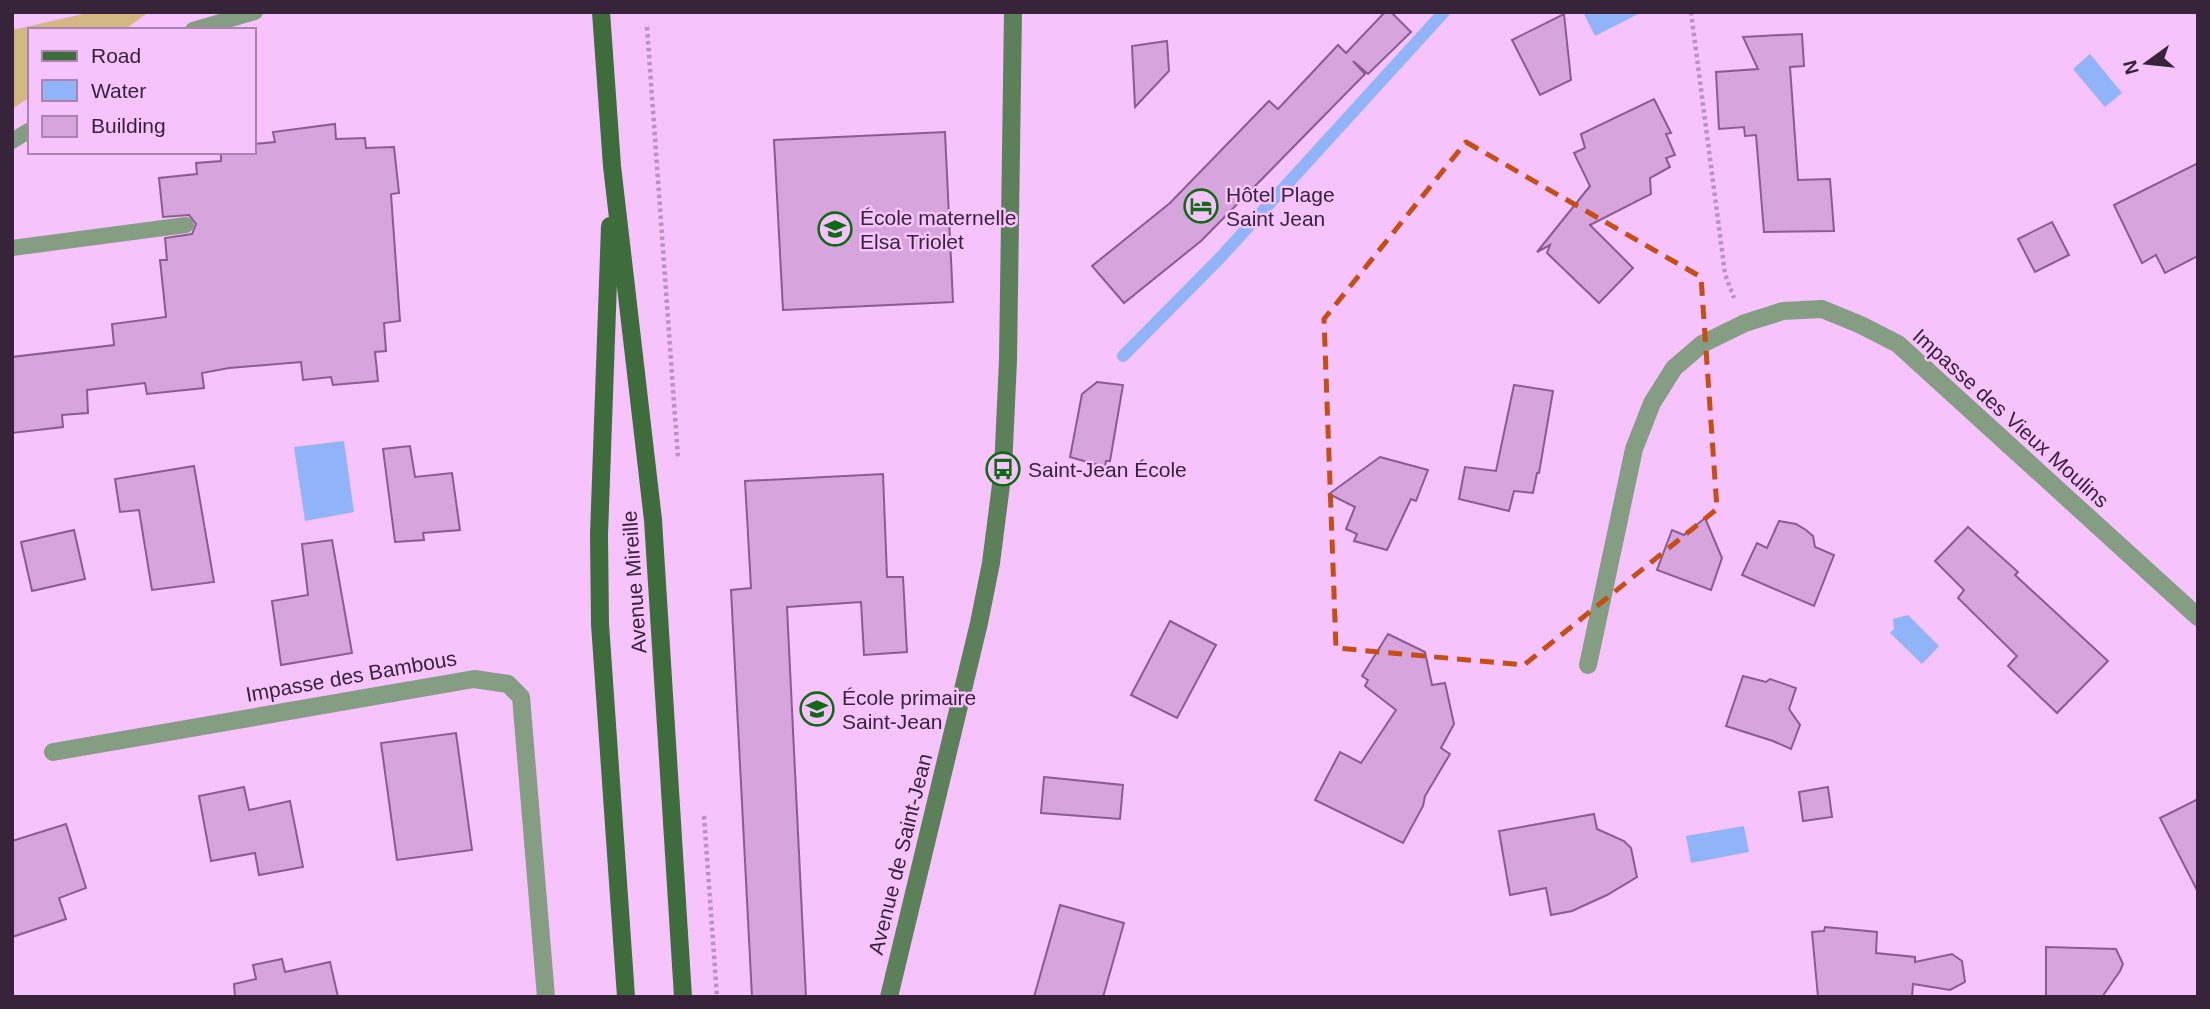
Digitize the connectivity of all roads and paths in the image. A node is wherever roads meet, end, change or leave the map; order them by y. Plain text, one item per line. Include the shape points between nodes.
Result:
1 (255, 12) edge
2 (601, 12) edge
3 (1013, 12) edge
4 (1691, 12) edge
5 (200, 28) edge
6 (28, 131) edge
7 (12, 141) edge
8 (612, 166) junction
9 (186, 225) dead end
10 (12, 248) edge
11 (1745, 323) junction
12 (2198, 617) edge
13 (1588, 665) dead end
14 (53, 752) dead end
15 (546, 997) edge
16 (626, 997) edge
17 (683, 997) edge
18 (889, 997) edge

1 - 5 lane
2 - 8 main road, Avenue Mireille
3 - 18 street, Avenue de Saint-Jean via 1003,469 979,623
4 - 11 path via 1725,274
6 - 7 lane
8 - 16 main road, Avenue Mireille via 600,624
8 - 17 main road, Avenue Mireille via 653,520
9 - 10 lane
11 - 12 street, Impasse des Vieux Moulins via 1783,311 1822,309 1898,344
11 - 13 street, Impasse des Vieux Moulins via 1702,344 1674,369 1652,403 1634,449
14 - 15 street, Impasse des Bambous via 474,679 508,684 521,697

